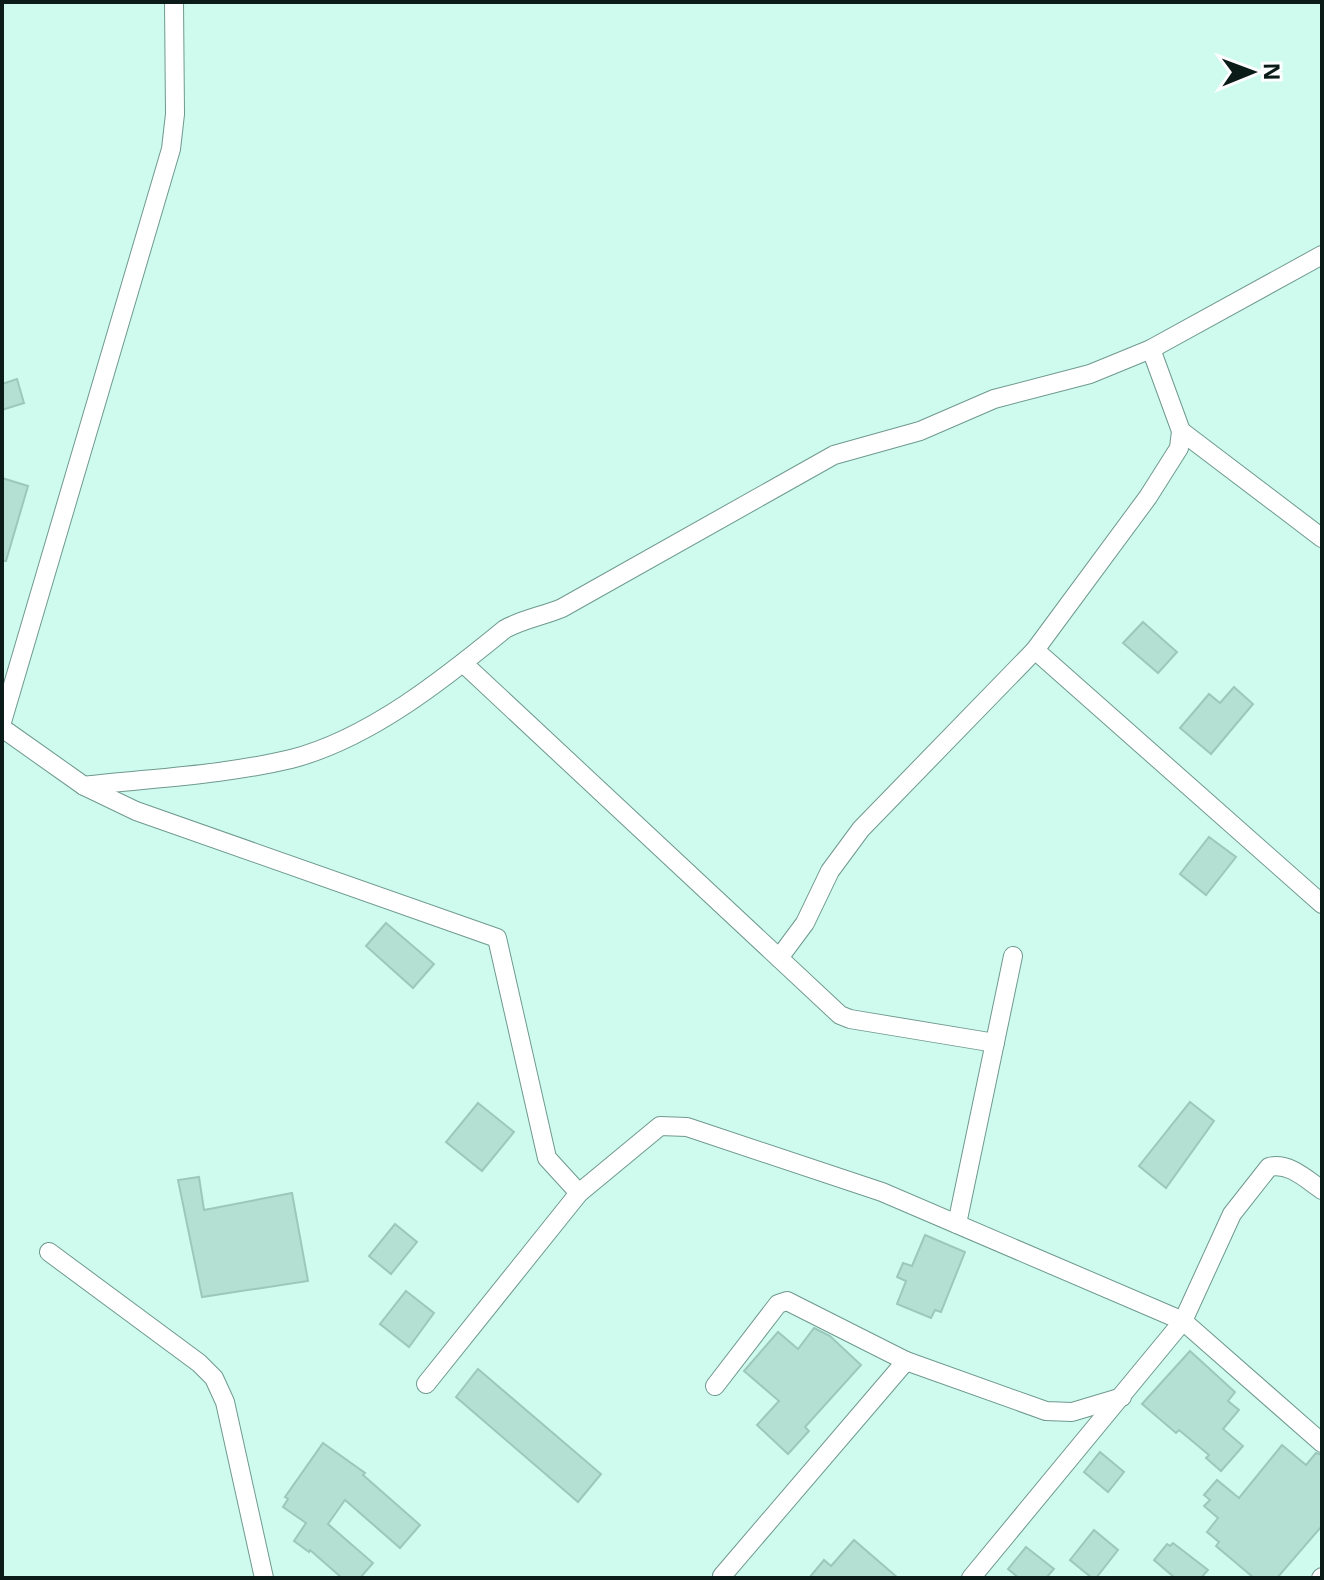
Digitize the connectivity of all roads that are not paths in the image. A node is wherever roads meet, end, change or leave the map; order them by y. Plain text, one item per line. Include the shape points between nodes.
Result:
1 (174, 2) edge
2 (1322, 255) edge
3 (1151, 349) junction
4 (1181, 431) junction
5 (1322, 538) edge
6 (1035, 650) junction
7 (463, 663) junction
8 (2, 725) edge
9 (84, 786) junction
10 (1322, 904) edge
11 (1013, 956) dead end
12 (779, 958) junction
13 (995, 1043) junction
14 (1322, 1190) edge
15 (579, 1193) junction
16 (957, 1224) junction
17 (49, 1252) dead end
18 (1183, 1321) junction
19 (906, 1361) junction
20 (426, 1384) dead end
21 (715, 1386) dead end
22 (1123, 1397) junction
23 (1322, 1443) edge
24 (722, 1576) edge
25 (264, 1578) edge
26 (971, 1578) edge

1 - 8 street via 171,149
2 - 3 street
3 - 4 street
3 - 7 street via 1090,374 994,399 920,431 834,455 562,608 521,620
4 - 5 street
4 - 6 street via 1179,448 1148,497
6 - 10 street
6 - 12 street via 861,829
7 - 9 street via 351,736 294,758
7 - 12 street
8 - 9 street
9 - 15 street via 136,811 497,938 547,1158
11 - 13 street
12 - 13 street via 850,1019
13 - 16 street
14 - 18 street via 1288,1167 1269,1167 1232,1214
15 - 16 street via 660,1126 687,1127 882,1192
15 - 20 street
16 - 18 street
17 - 25 street via 214,1378 225,1402
18 - 22 street
18 - 23 street
19 - 21 street via 787,1301 778,1304
19 - 22 street via 1046,1411 1072,1412
19 - 24 street
22 - 26 street

